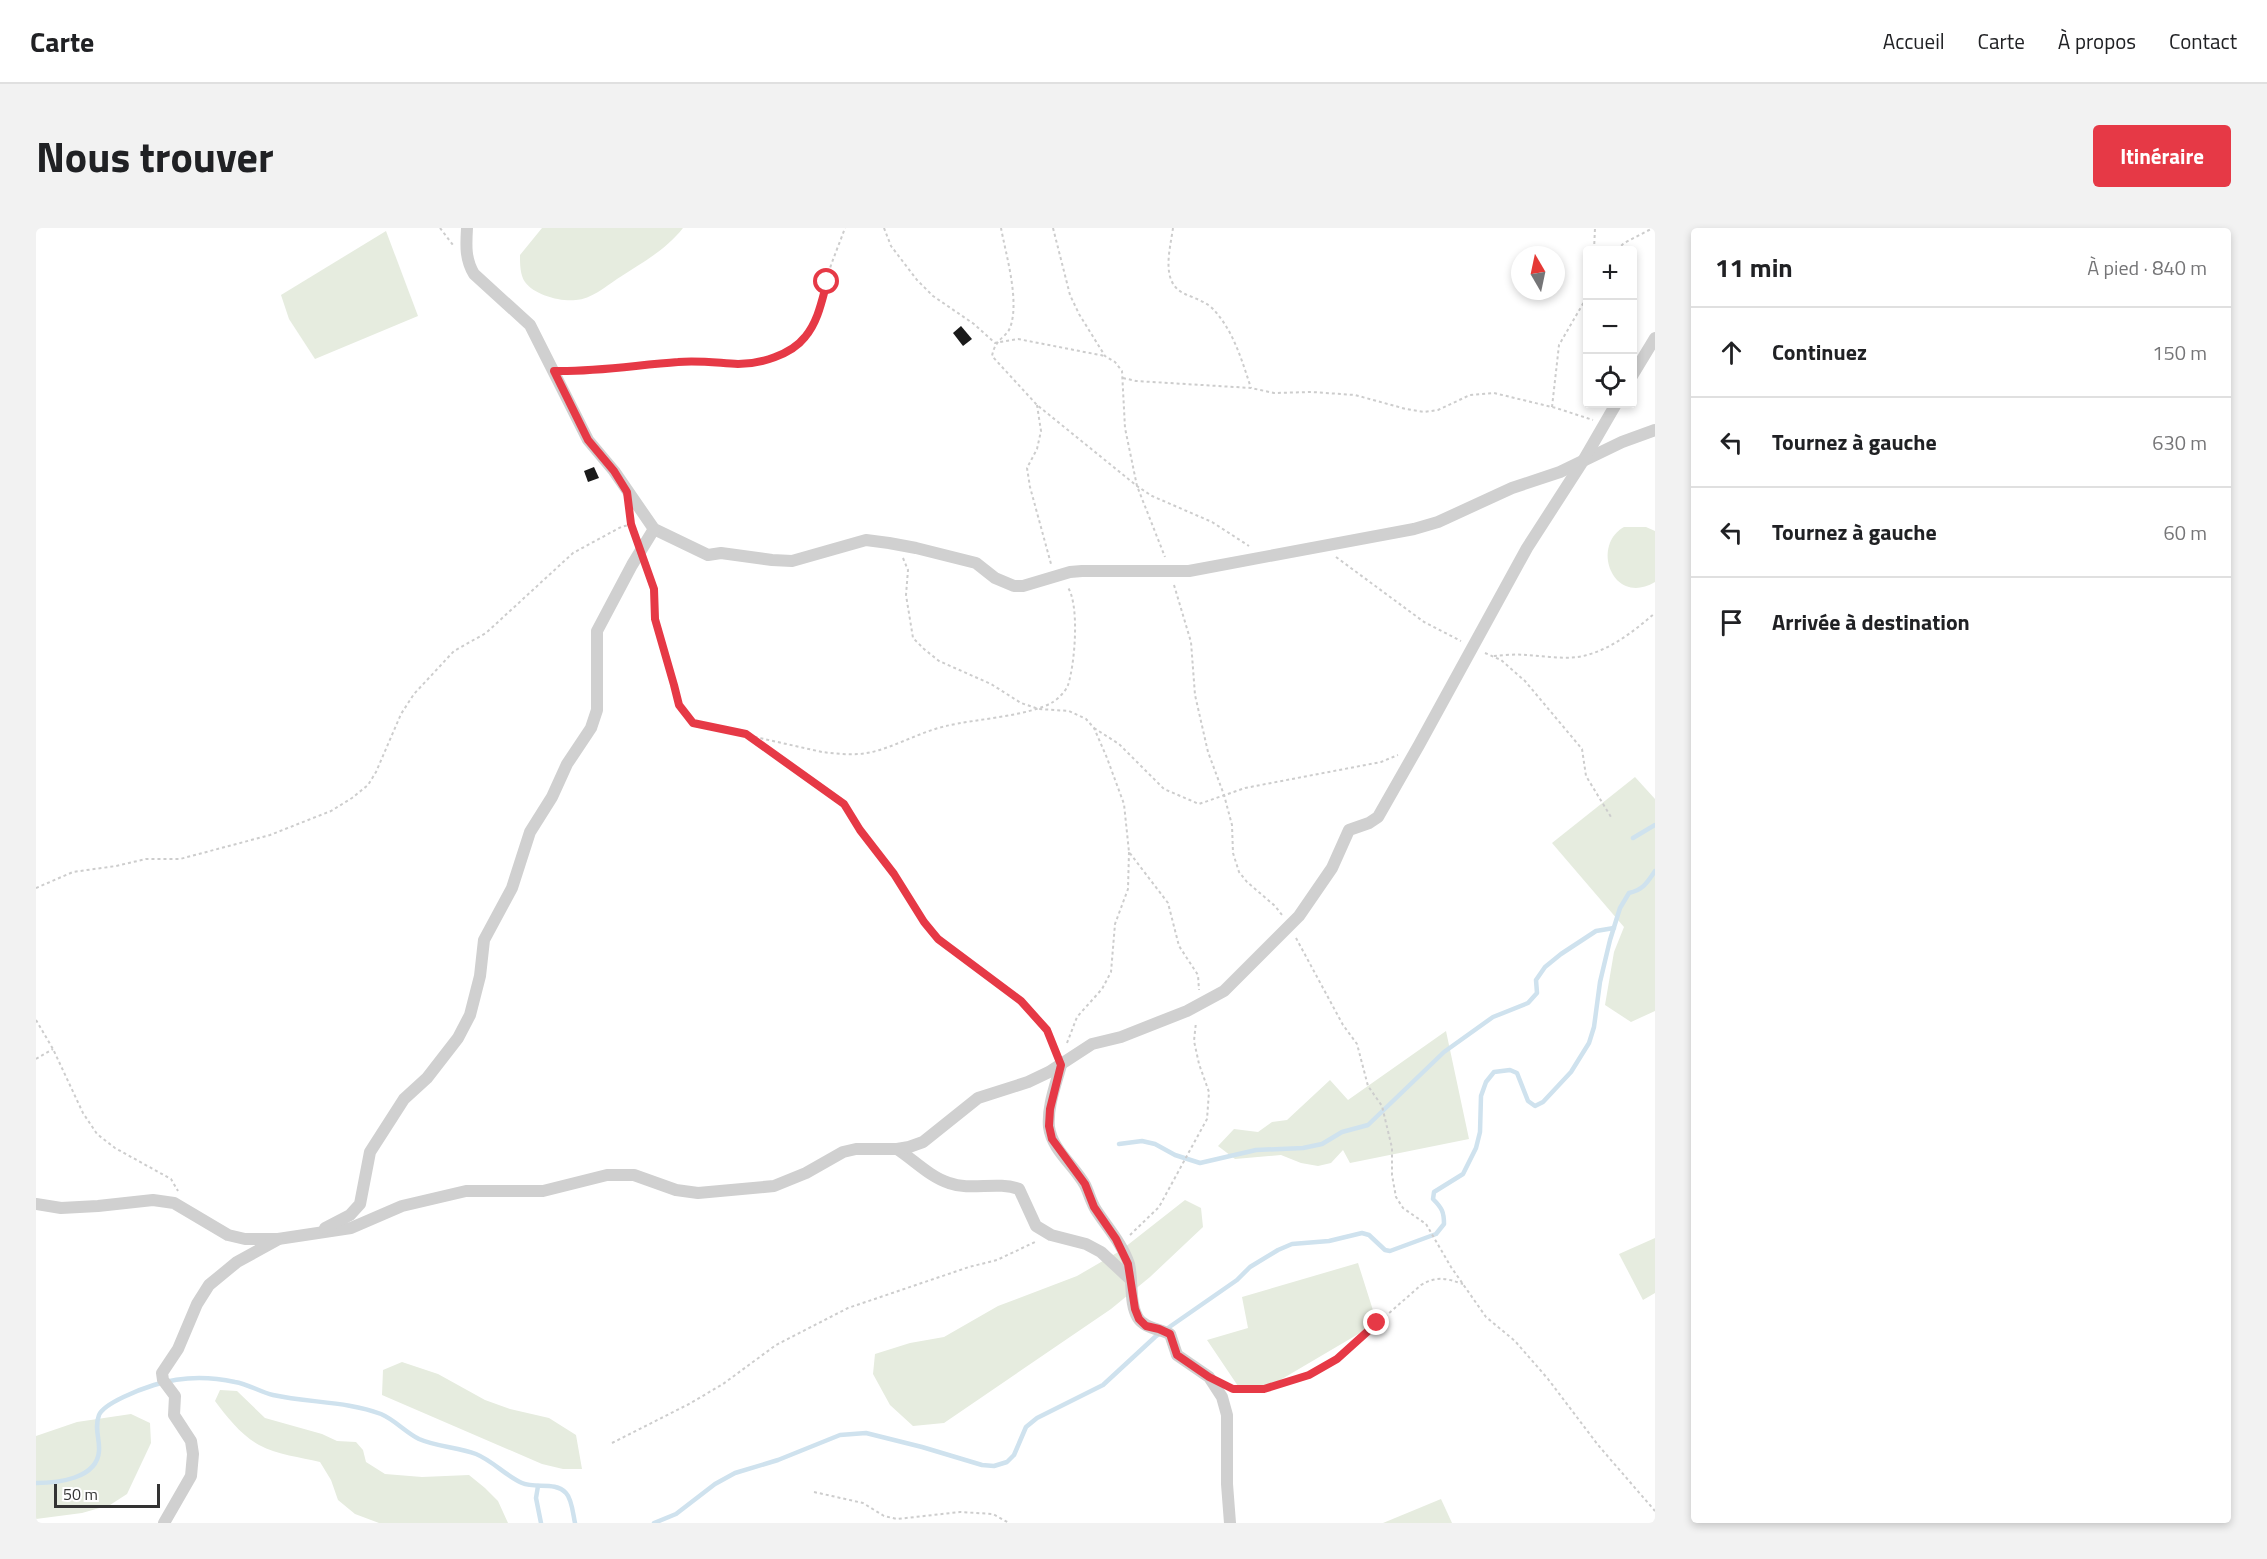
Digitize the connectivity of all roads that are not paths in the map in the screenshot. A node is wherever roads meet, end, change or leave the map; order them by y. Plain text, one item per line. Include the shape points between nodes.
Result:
1 (467, 228) edge
2 (1655, 338) edge
3 (1637, 368) edge
4 (1614, 408) edge
5 (1655, 430) edge
6 (1583, 461) junction
7 (654, 529) junction
8 (1061, 1065) junction
9 (897, 1149) junction
10 (36, 1204) edge
11 (318, 1232) junction
12 (278, 1239) junction
13 (1130, 1279) junction
14 (164, 1523) edge
15 (1230, 1523) edge

1 - 7 street via 468,264 474,274 530,325 588,440
2 - 3 street
4 - 6 street
5 - 6 street
6 - 7 street via 1414,529 1190,570 1082,571 1023,586 995,578 976,563 889,543 866,540 792,561 772,560 708,555
6 - 8 street via 1527,548 1378,817 1349,830 1332,868 1299,916 1224,991 1187,1011 1092,1044
7 - 11 street via 597,631 597,710 591,728 530,832 512,888 484,940 470,1015 458,1038 427,1078 404,1099 370,1152 360,1204 350,1215
8 - 9 street via 1028,1082 978,1098 924,1142
8 - 13 street via 1050,1109 1052,1139 1085,1184 1094,1207 1119,1245
9 - 11 street via 843,1152 774,1186 698,1193 634,1176 607,1175 543,1191 466,1191 402,1206 351,1228
9 - 13 street via 950,1184 1009,1185 1020,1189 1036,1226 1051,1235 1101,1251
10 - 12 street via 61,1208 153,1200 174,1203 228,1235
11 - 12 street
12 - 14 street via 237,1262 209,1285 178,1349 162,1372 175,1396 174,1415 191,1441 193,1454 191,1476
13 - 15 street via 1139,1319 1146,1326 1170,1334 1177,1355 1209,1377 1222,1397 1227,1414

